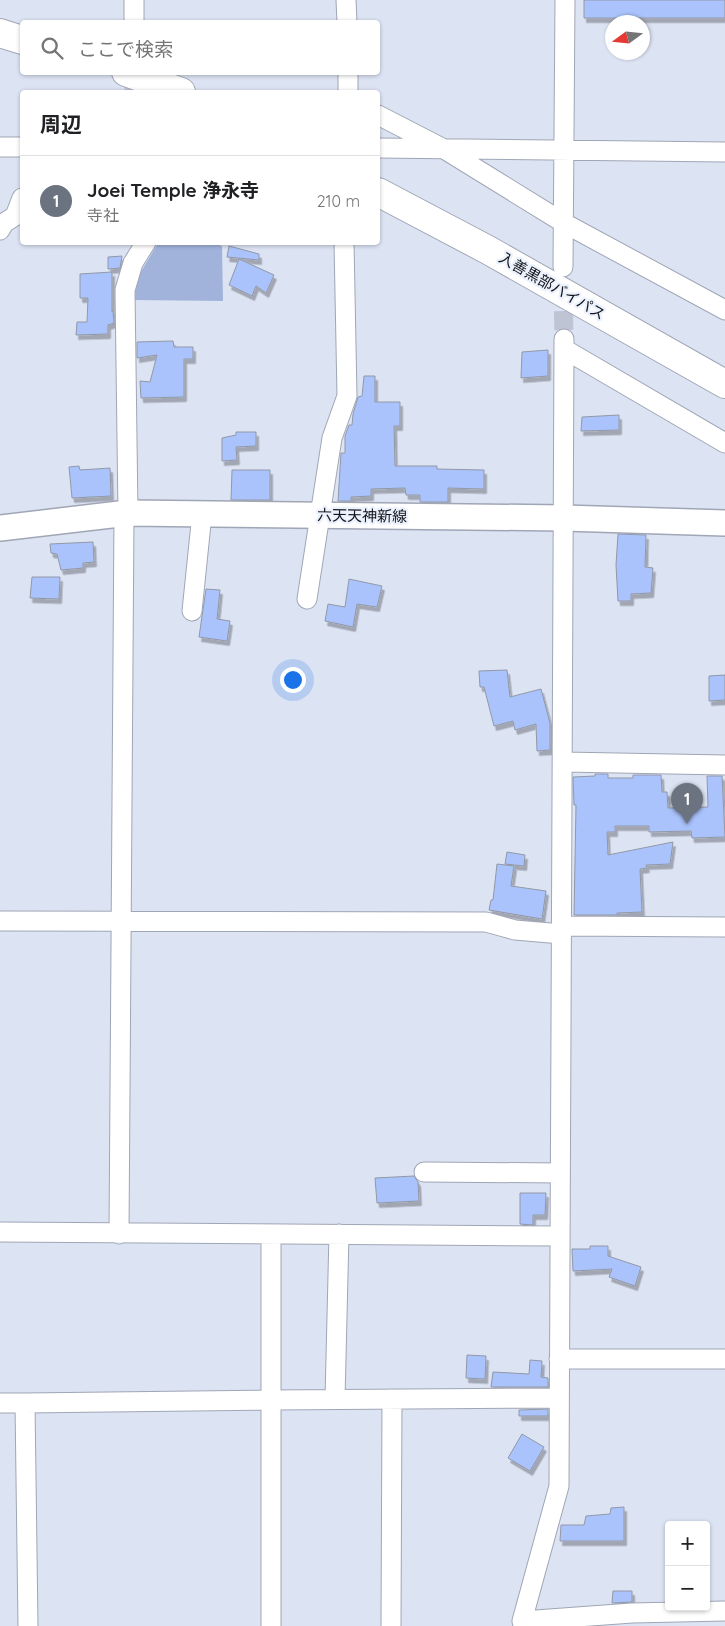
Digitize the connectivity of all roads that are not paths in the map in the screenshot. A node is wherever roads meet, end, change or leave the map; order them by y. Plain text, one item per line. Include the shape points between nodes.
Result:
1 (134, 0) edge
2 (346, 0) edge
3 (565, 0) edge
4 (134, 20) edge
5 (347, 20) edge
6 (0, 33) edge
7 (20, 39) edge
8 (134, 75) edge
9 (348, 75) edge
10 (176, 90) edge
11 (348, 90) edge
12 (380, 116) edge
13 (0, 147) edge
14 (20, 147) edge
15 (380, 148) edge
16 (444, 149) junction
17 (565, 150) junction
18 (725, 152) edge
19 (380, 193) edge
20 (20, 203) edge
21 (564, 223) junction
22 (0, 230) edge
23 (144, 245) edge
24 (344, 245) edge
25 (563, 267) tunnel mouth
26 (725, 310) edge
27 (725, 384) edge
28 (725, 443) edge
29 (126, 514) junction
30 (202, 514) junction
31 (320, 515) junction
32 (564, 518) junction
33 (725, 523) edge
34 (0, 528) edge
35 (307, 599) dead end
36 (192, 611) dead end
37 (563, 762) junction
38 (725, 766) edge
39 (0, 921) edge
40 (123, 922) junction
41 (725, 927) edge
42 (562, 930) junction
43 (424, 1172) dead end
44 (560, 1173) junction
45 (0, 1232) edge
46 (119, 1234) junction
47 (271, 1234) junction
48 (339, 1234) junction
49 (559, 1236) junction
50 (725, 1358) edge
51 (559, 1359) junction
52 (392, 1398) junction
53 (559, 1398) junction
54 (335, 1399) junction
55 (271, 1400) junction
56 (25, 1402) junction
57 (0, 1403) edge
58 (725, 1611) edge
59 (680, 1619) edge
60 (523, 1624) edge
61 (28, 1626) edge
62 (271, 1626) edge
63 (391, 1626) edge

1 - 4 street
2 - 5 street
3 - 17 street
6 - 7 highway
8 - 10 highway
9 - 11 street
12 - 16 street
13 - 14 street
15 - 16 street
16 - 17 street
16 - 21 street
17 - 18 street
17 - 21 street
19 - 27 highway, 入善黒部バイパス
20 - 22 street via 15,216
21 - 25 street
21 - 26 street
23 - 29 street via 133,263 125,290
24 - 31 street via 347,396 332,438
28 - 32 street via 564,344
29 - 30 main road, 六天天神新線
29 - 34 main road, 六天天神新線
29 - 40 street
30 - 31 main road, 六天天神新線
30 - 36 street
31 - 32 main road, 六天天神新線
31 - 35 street
32 - 33 main road, 六天天神新線
32 - 37 street
37 - 38 street
37 - 42 street
39 - 40 street
40 - 42 street via 486,922 515,930
40 - 46 street
41 - 42 street
42 - 44 street
43 - 44 street
44 - 49 street
45 - 46 street
46 - 47 street
47 - 48 street
47 - 55 street
48 - 49 street
48 - 54 street
49 - 51 street
50 - 51 street
51 - 53 street
52 - 53 street
52 - 54 street
52 - 63 street
53 - 60 street via 559,1486
54 - 55 street
55 - 56 street
55 - 62 street
56 - 57 street
56 - 61 street
58 - 59 street
59 - 60 street via 632,1613

